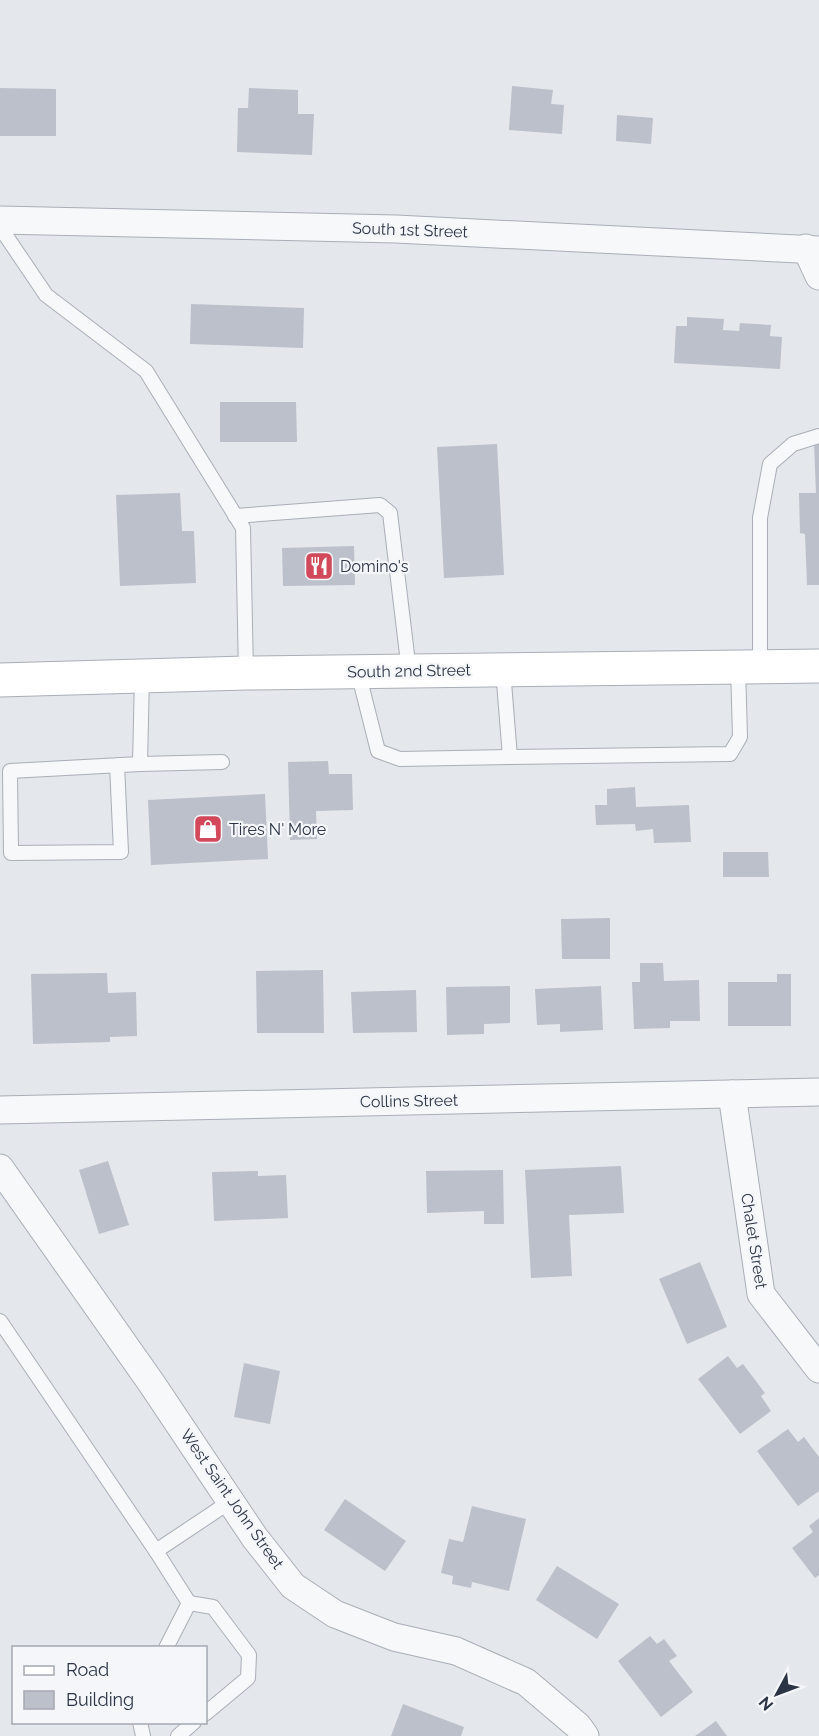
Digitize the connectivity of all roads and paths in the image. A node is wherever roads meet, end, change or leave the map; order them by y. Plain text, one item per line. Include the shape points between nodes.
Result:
1 (0, 220) edge
2 (0, 227) edge
3 (813, 249) edge
4 (819, 276) edge
5 (819, 436) edge
6 (236, 516) junction
7 (819, 666) edge
8 (749, 667) junction
9 (503, 670) junction
10 (409, 671) junction
11 (358, 672) junction
12 (246, 673) junction
13 (142, 676) junction
14 (0, 680) edge
15 (510, 757) junction
16 (222, 762) dead end
17 (140, 764) junction
18 (117, 765) junction
19 (819, 1092) edge
20 (732, 1094) junction
21 (0, 1110) edge
22 (0, 1168) edge
23 (0, 1321) edge
24 (819, 1369) edge
25 (231, 1501) junction
26 (156, 1551) junction
27 (189, 1603) junction
28 (167, 1646) edge
29 (207, 1712) edge
30 (192, 1724) edge
31 (178, 1736) edge
32 (585, 1736) edge

1 - 3 street, South 1st Street via 396,229
2 - 6 lane via 46,295 146,371
3 - 4 street
5 - 8 lane via 793,444 770,464 760,518
6 - 10 lane via 380,505 390,513
6 - 12 lane via 243,528
7 - 8 main road, South 2nd Street
8 - 9 main road, South 2nd Street
8 - 15 lane via 740,737 730,754
9 - 10 main road, South 2nd Street
9 - 15 lane
10 - 11 main road, South 2nd Street
11 - 12 main road, South 2nd Street
11 - 15 lane via 378,751 400,759
12 - 13 main road, South 2nd Street
13 - 14 main road, South 2nd Street
13 - 17 lane
16 - 17 lane
17 - 18 lane
18 - 18 lane via 10,771 11,854 121,852
19 - 20 street, Collins Street
20 - 21 street, Collins Street
20 - 24 street, Chalet Street via 761,1294
22 - 25 street, West Saint John Street
23 - 26 lane
25 - 26 lane
25 - 32 street, West Saint John Street via 293,1586 335,1614 394,1637 456,1651 526,1682
26 - 27 lane
27 - 28 lane
27 - 29 lane via 213,1607 249,1655 248,1678
30 - 31 lane

